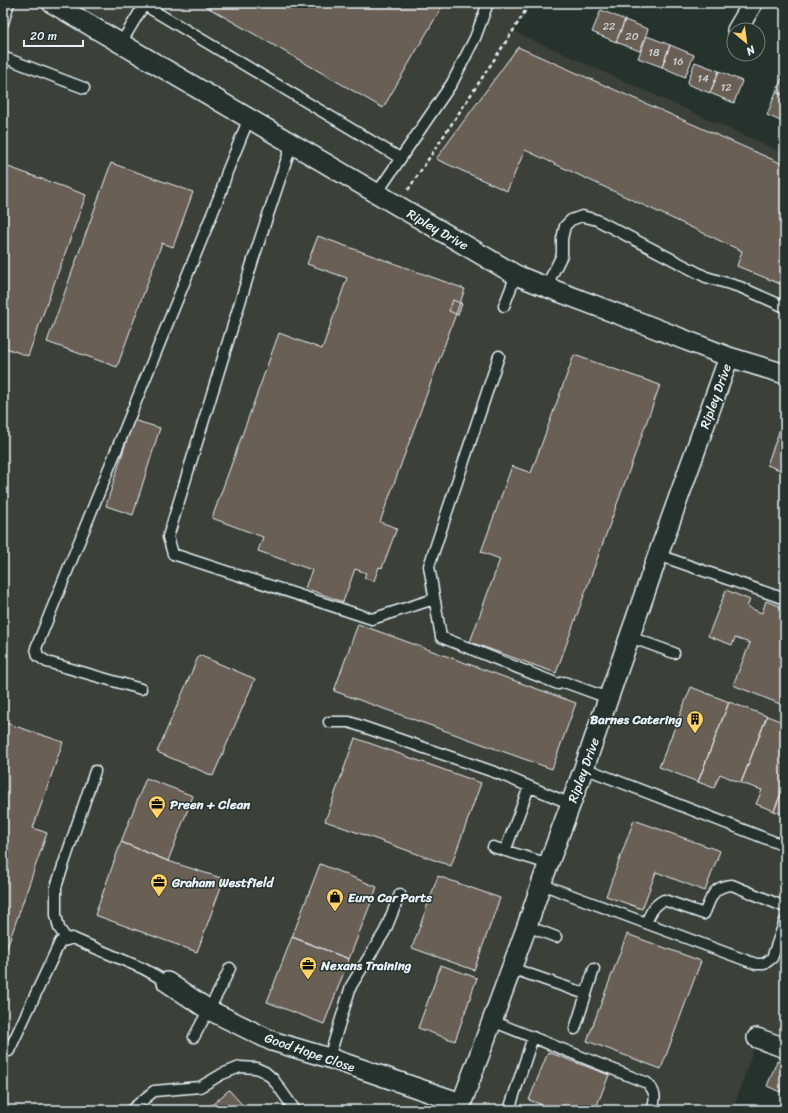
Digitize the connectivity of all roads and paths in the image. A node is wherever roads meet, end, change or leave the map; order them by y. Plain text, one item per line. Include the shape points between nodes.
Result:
1 (9, 3) edge
2 (52, 3) edge
3 (488, 3) edge
4 (530, 3) edge
5 (752, 3) edge
6 (145, 4) edge
7 (741, 22) edge
8 (3, 23) edge
9 (121, 43) junction
10 (3, 57) edge
11 (84, 88) dead end
12 (250, 118) junction
13 (292, 143) junction
14 (400, 158) junction
15 (377, 193) junction
16 (398, 206) junction
17 (516, 275) junction
18 (546, 287) junction
19 (504, 306) dead end
20 (785, 307) edge
21 (499, 356) dead end
22 (728, 357) junction
23 (785, 374) edge
24 (658, 555) junction
25 (434, 599) junction
26 (785, 599) edge
27 (630, 637) junction
28 (674, 653) dead end
29 (141, 689) dead end
30 (608, 698) junction
31 (328, 722) dead end
32 (584, 768) junction
33 (95, 771) dead end
34 (529, 787) junction
35 (571, 804) junction
36 (785, 846) edge
37 (494, 847) dead end
38 (505, 851) junction
39 (549, 864) junction
40 (541, 884) junction
41 (400, 894) dead end
42 (785, 907) edge
43 (785, 921) edge
44 (646, 923) junction
45 (527, 926) junction
46 (556, 937) dead end
47 (67, 940) junction
48 (230, 968) dead end
49 (511, 968) junction
50 (594, 969) dead end
51 (167, 982) joint
52 (586, 994) junction
53 (209, 1010) junction
54 (492, 1021) junction
55 (575, 1029) dead end
56 (194, 1037) dead end
57 (533, 1037) junction
58 (757, 1038) dead end
59 (785, 1048) edge
60 (9, 1051) dead end
61 (329, 1058) junction
62 (460, 1106) edge
63 (131, 1110) edge
64 (295, 1110) edge
65 (509, 1110) edge
66 (652, 1110) edge

1 - 8 lane
2 - 9 street, Ripley Drive
3 - 14 lane via 476,38 452,83
4 - 16 path
5 - 7 street
6 - 9 lane
6 - 14 lane
9 - 12 street, Ripley Drive
10 - 11 lane
12 - 13 street, Ripley Drive
12 - 29 lane via 36,648 38,656 47,662
13 - 15 street, Ripley Drive
13 - 25 lane via 253,260 168,537 173,554 372,619
14 - 15 lane
15 - 16 street, Ripley Drive
16 - 17 street, Ripley Drive
17 - 18 street, Ripley Drive
17 - 19 lane
18 - 20 lane via 562,255 565,226 571,220 582,216 597,220 706,277 740,287
18 - 22 street, Ripley Drive
21 - 25 lane via 429,566
22 - 23 street
22 - 24 street, Ripley Drive
24 - 26 lane
24 - 27 street, Ripley Drive
25 - 30 lane via 441,637 558,684 564,682
27 - 28 lane
27 - 30 street, Ripley Drive
30 - 32 street, Ripley Drive
31 - 34 lane via 349,722 497,773
32 - 35 street, Ripley Drive
32 - 36 lane
33 - 47 lane via 56,886 56,915 59,928
34 - 35 lane
34 - 38 lane
35 - 39 street, Ripley Drive
37 - 38 lane
38 - 39 lane
39 - 40 street, Ripley Drive
40 - 44 lane
40 - 45 street, Ripley Drive
41 - 61 lane via 384,931 351,986
42 - 44 lane via 732,885 723,886 716,890 704,914 664,900 656,904
43 - 44 lane via 772,958 764,964 756,964
45 - 46 lane
45 - 49 street, Ripley Drive
47 - 51 lane via 72,938 144,969
47 - 60 lane via 60,942
48 - 53 lane
49 - 52 lane
49 - 54 street, Ripley Drive
50 - 52 lane
51 - 53 street, Good Hope Close
52 - 55 lane
53 - 56 lane
53 - 61 street, Good Hope Close via 272,1041
54 - 57 lane
54 - 62 street, Ripley Drive
57 - 65 lane
57 - 66 lane via 647,1083 655,1096
58 - 59 street
61 - 62 street, Good Hope Close
63 - 64 lane via 154,1092 200,1087 240,1067 256,1068 265,1072

